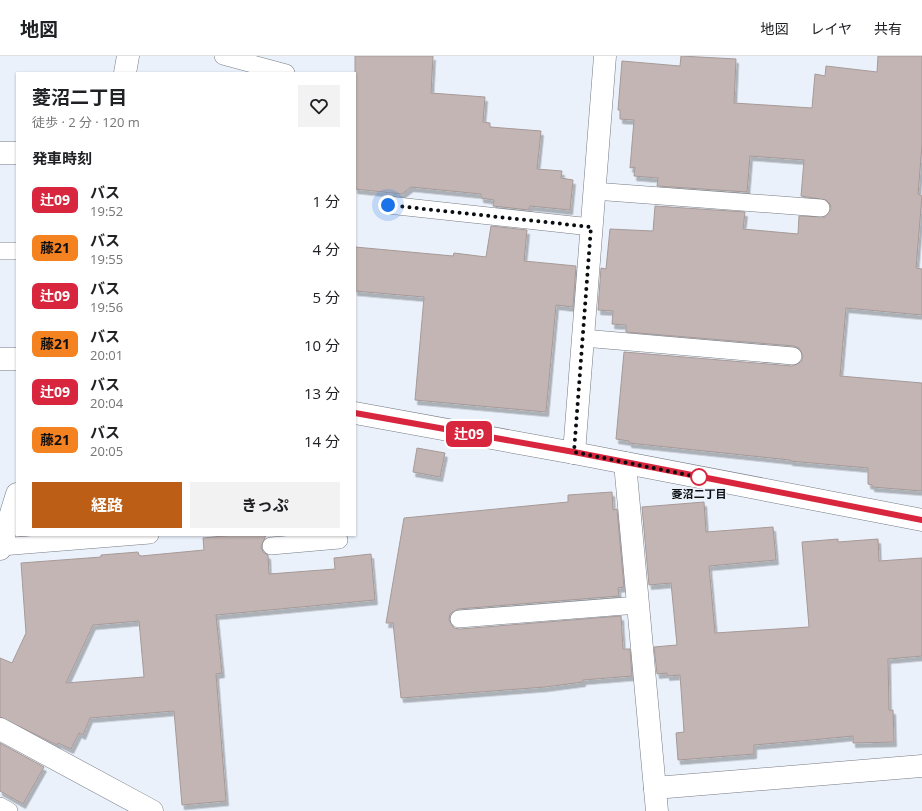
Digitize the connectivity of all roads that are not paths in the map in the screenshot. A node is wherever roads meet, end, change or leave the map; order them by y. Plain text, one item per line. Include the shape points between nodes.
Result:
1 (128, 56) edge
2 (223, 56) edge
3 (604, 56) edge
4 (125, 72) edge
5 (282, 72) edge
6 (16, 153) edge
7 (0, 154) edge
8 (594, 191) junction
9 (388, 205) dead end
10 (821, 208) dead end
11 (591, 227) junction
12 (0, 251) edge
13 (16, 251) edge
14 (583, 338) junction
15 (793, 356) dead end
16 (0, 359) edge
17 (16, 359) edge
18 (356, 413) edge
19 (574, 452) junction
20 (625, 463) junction
21 (16, 497) edge
22 (922, 520) edge
23 (125, 536) edge
24 (310, 539) edge
25 (339, 540) dead end
26 (2, 541) edge
27 (271, 546) dead end
28 (638, 605) junction
29 (459, 619) dead end
30 (0, 729) edge
31 (922, 766) edge
32 (655, 788) junction
33 (0, 806) edge
34 (139, 808) edge
35 (9, 811) edge
36 (657, 811) edge

1 - 4 street
2 - 5 lane
3 - 8 street
6 - 7 street
8 - 10 lane
8 - 11 street
9 - 11 lane
11 - 14 street
12 - 13 lane
14 - 15 lane
14 - 19 street
16 - 17 street
18 - 19 street
19 - 20 street
20 - 22 street
20 - 28 street
21 - 26 street
23 - 26 lane
24 - 25 lane
24 - 27 lane
28 - 29 lane
28 - 32 street
30 - 34 street
31 - 32 street
32 - 36 street
33 - 35 lane

